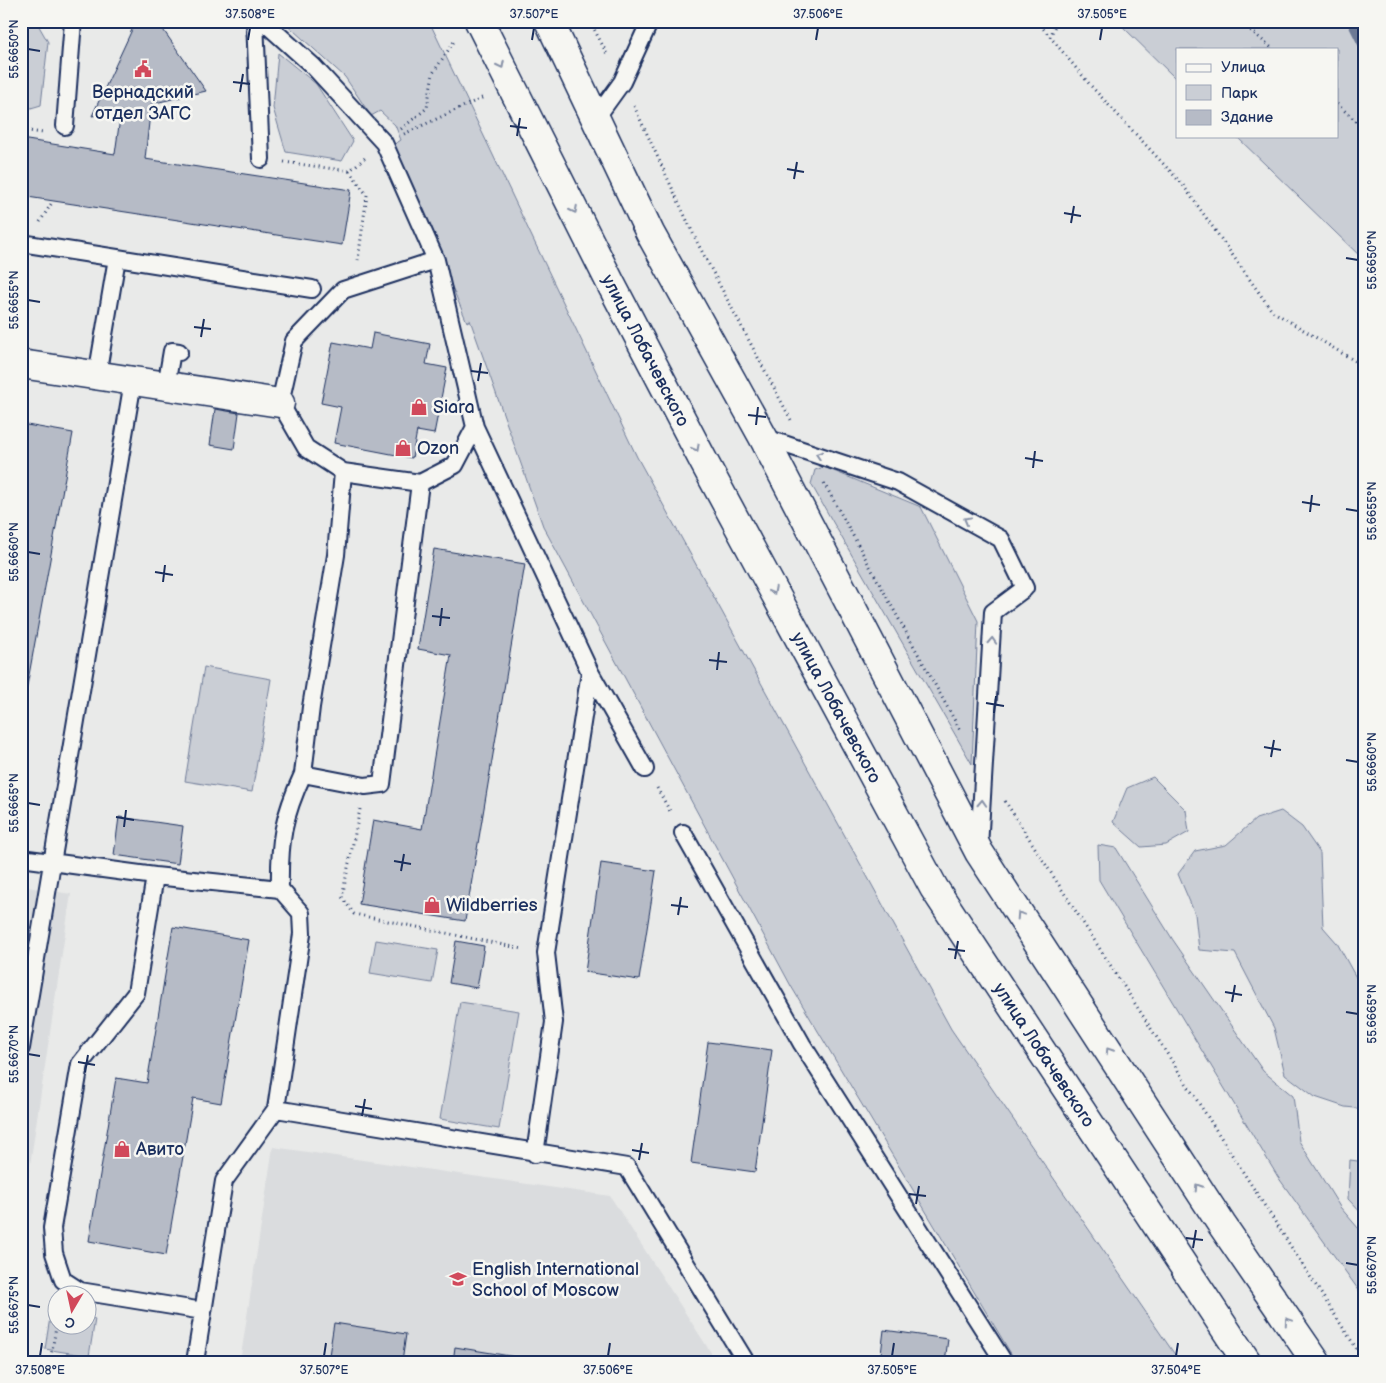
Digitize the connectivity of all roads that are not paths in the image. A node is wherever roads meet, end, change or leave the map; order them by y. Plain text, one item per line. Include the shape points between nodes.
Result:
1 (73, 21) edge
2 (255, 21) edge
3 (263, 21) edge
4 (549, 21) edge
5 (650, 21) edge
6 (469, 27) edge
7 (596, 118) junction
8 (64, 126) dead end
9 (261, 159) road end
10 (21, 243) edge
11 (117, 258) junction
12 (436, 260) junction
13 (312, 289) dead end
14 (179, 352) dead end
15 (21, 364) edge
16 (98, 376) junction
17 (133, 381) junction
18 (166, 386) junction
19 (280, 403) junction
20 (475, 427) junction
21 (764, 437) junction
22 (344, 472) junction
23 (420, 483) junction
24 (590, 672) junction
25 (645, 769) road end
26 (303, 774) junction
27 (683, 833) road end
28 (979, 852) junction
29 (21, 858) edge
30 (52, 863) junction
31 (155, 876) junction
32 (280, 888) junction
33 (21, 1048) edge
34 (276, 1110) junction
35 (535, 1154) junction
36 (203, 1311) junction
37 (195, 1362) edge
38 (746, 1362) edge
39 (1004, 1362) edge
40 (1247, 1362) edge
41 (1316, 1362) edge

1 - 8 lane
2 - 9 lane
3 - 12 lane via 313,66 384,143
4 - 7 main road
5 - 7 lane via 622,82
6 -> 40 main road, улица Лобачевского via 934,888
7 - 21 main road via 650,233
10 - 11 lane
11 - 13 lane
11 - 16 lane
12 - 19 lane via 344,290 294,341
12 - 20 lane
14 - 18 lane via 172,351
15 - 16 main road
16 - 17 main road
17 - 18 main road
17 - 30 lane
18 - 19 main road
19 - 22 lane via 306,448
20 - 23 lane via 455,465
20 - 24 lane
21 - 28 main road
28 -> 21 lane via 993,612 1025,588 1001,539 898,482
22 - 23 lane
22 - 26 lane via 336,555
23 - 26 lane via 382,784 365,786
24 - 25 lane
24 - 35 lane via 546,953 554,1022
26 - 32 lane via 289,805 279,848
27 - 39 lane via 802,1044
41 -> 28 main road via 1222,1225
29 - 30 lane
30 - 31 lane
30 - 33 lane
31 - 32 lane
31 - 36 lane via 136,993 80,1064 52,1228 54,1253 63,1280 80,1291
32 - 34 lane via 301,914 302,934
34 - 35 lane
34 - 36 lane via 224,1181
35 - 38 lane via 627,1167
36 - 37 lane

